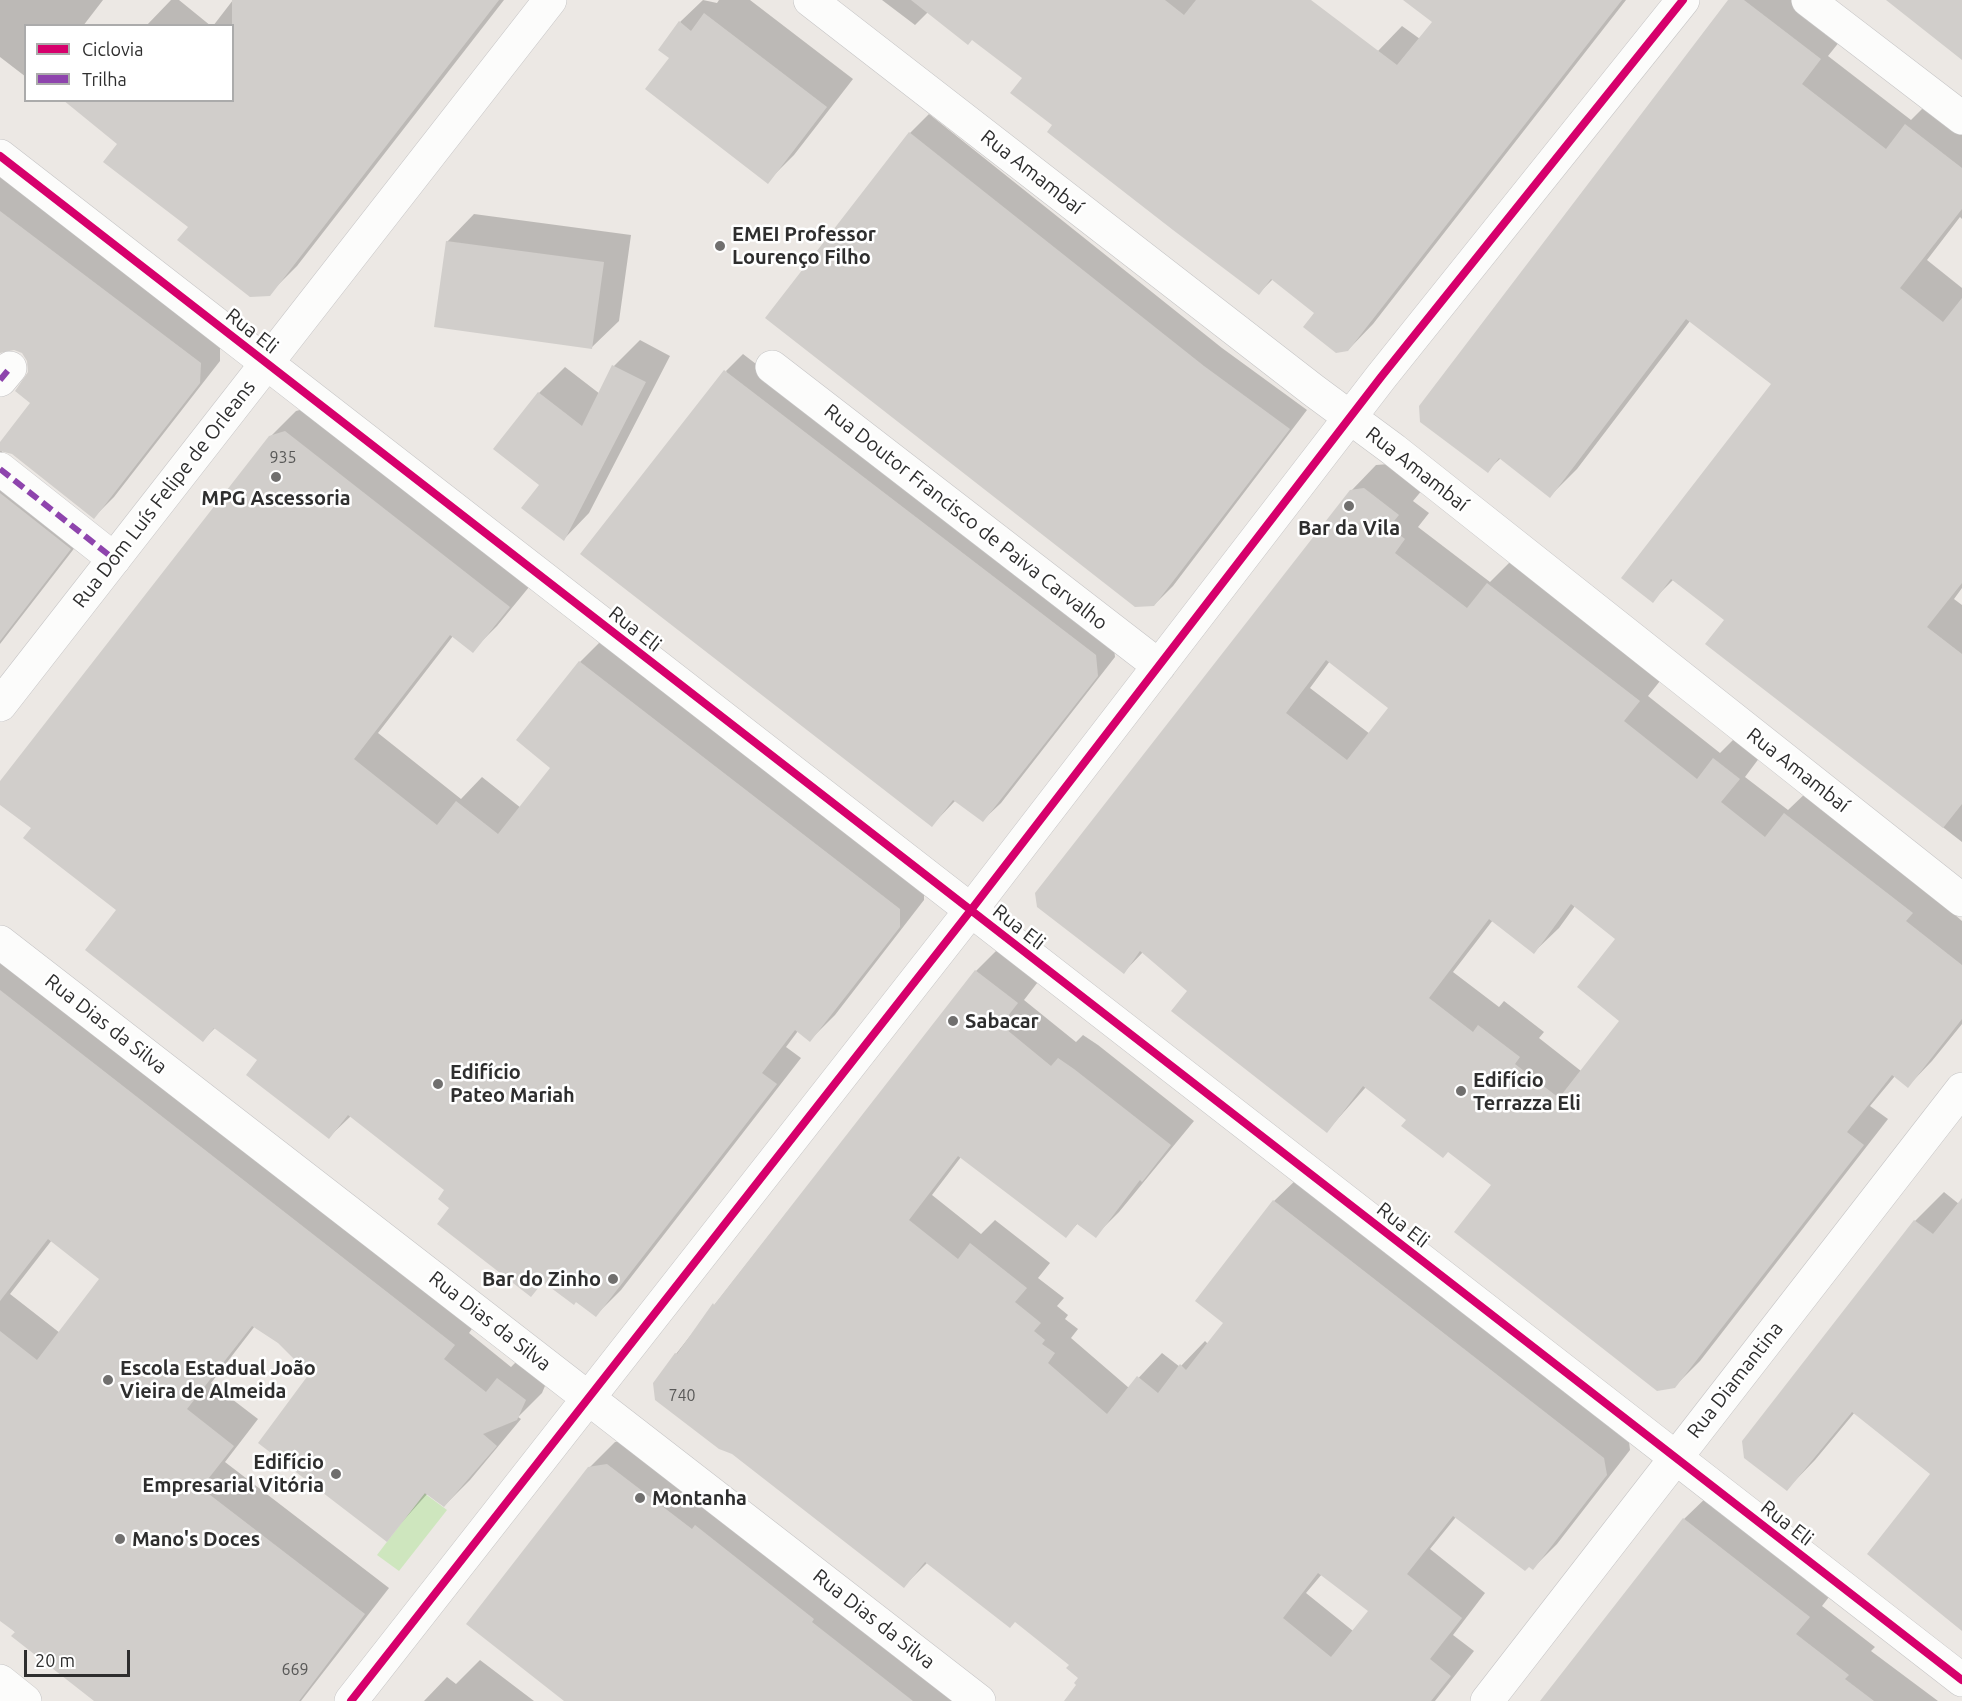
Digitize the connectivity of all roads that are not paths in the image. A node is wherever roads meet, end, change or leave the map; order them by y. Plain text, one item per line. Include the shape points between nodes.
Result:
1 (550, 0) edge
2 (810, 0) edge
3 (1683, 0) edge
4 (1808, 0) edge
5 (1962, 118) edge
6 (0, 156) edge
7 (267, 364) junction
8 (772, 367) dead end
9 (1349, 417) junction
10 (0, 469) edge
11 (114, 559) junction
12 (1159, 666) junction
13 (0, 705) edge
14 (1962, 900) edge
15 (971, 910) junction
16 (0, 942) edge
17 (1962, 1089) edge
18 (588, 1398) junction
19 (1675, 1457) junction
20 (1962, 1680) edge
21 (0, 1681) edge
22 (26, 1701) edge
23 (351, 1701) edge
24 (979, 1701) edge
25 (1487, 1701) edge

1 - 7 street, Rua Dom Luís Felipe de Orleans
2 - 9 street, Rua Amambaí
3 - 9 street
4 - 5 street
6 - 7 street, Rua Eli
7 - 11 street, Rua Dom Luís Felipe de Orleans
7 - 15 street, Rua Eli
8 - 12 street, Rua Doutor Francisco de Paiva Carvalho
9 - 12 street
9 - 14 street, Rua Amambaí
10 - 11 street
11 - 13 street, Rua Dom Luís Felipe de Orleans
12 - 15 street
15 - 18 street
15 - 19 street, Rua Eli
16 - 18 street, Rua Dias da Silva
17 - 19 street, Rua Diamantina
18 - 23 street
18 - 24 street, Rua Dias da Silva
19 - 20 street, Rua Eli
19 - 25 street, Rua Diamantina
21 - 22 street

